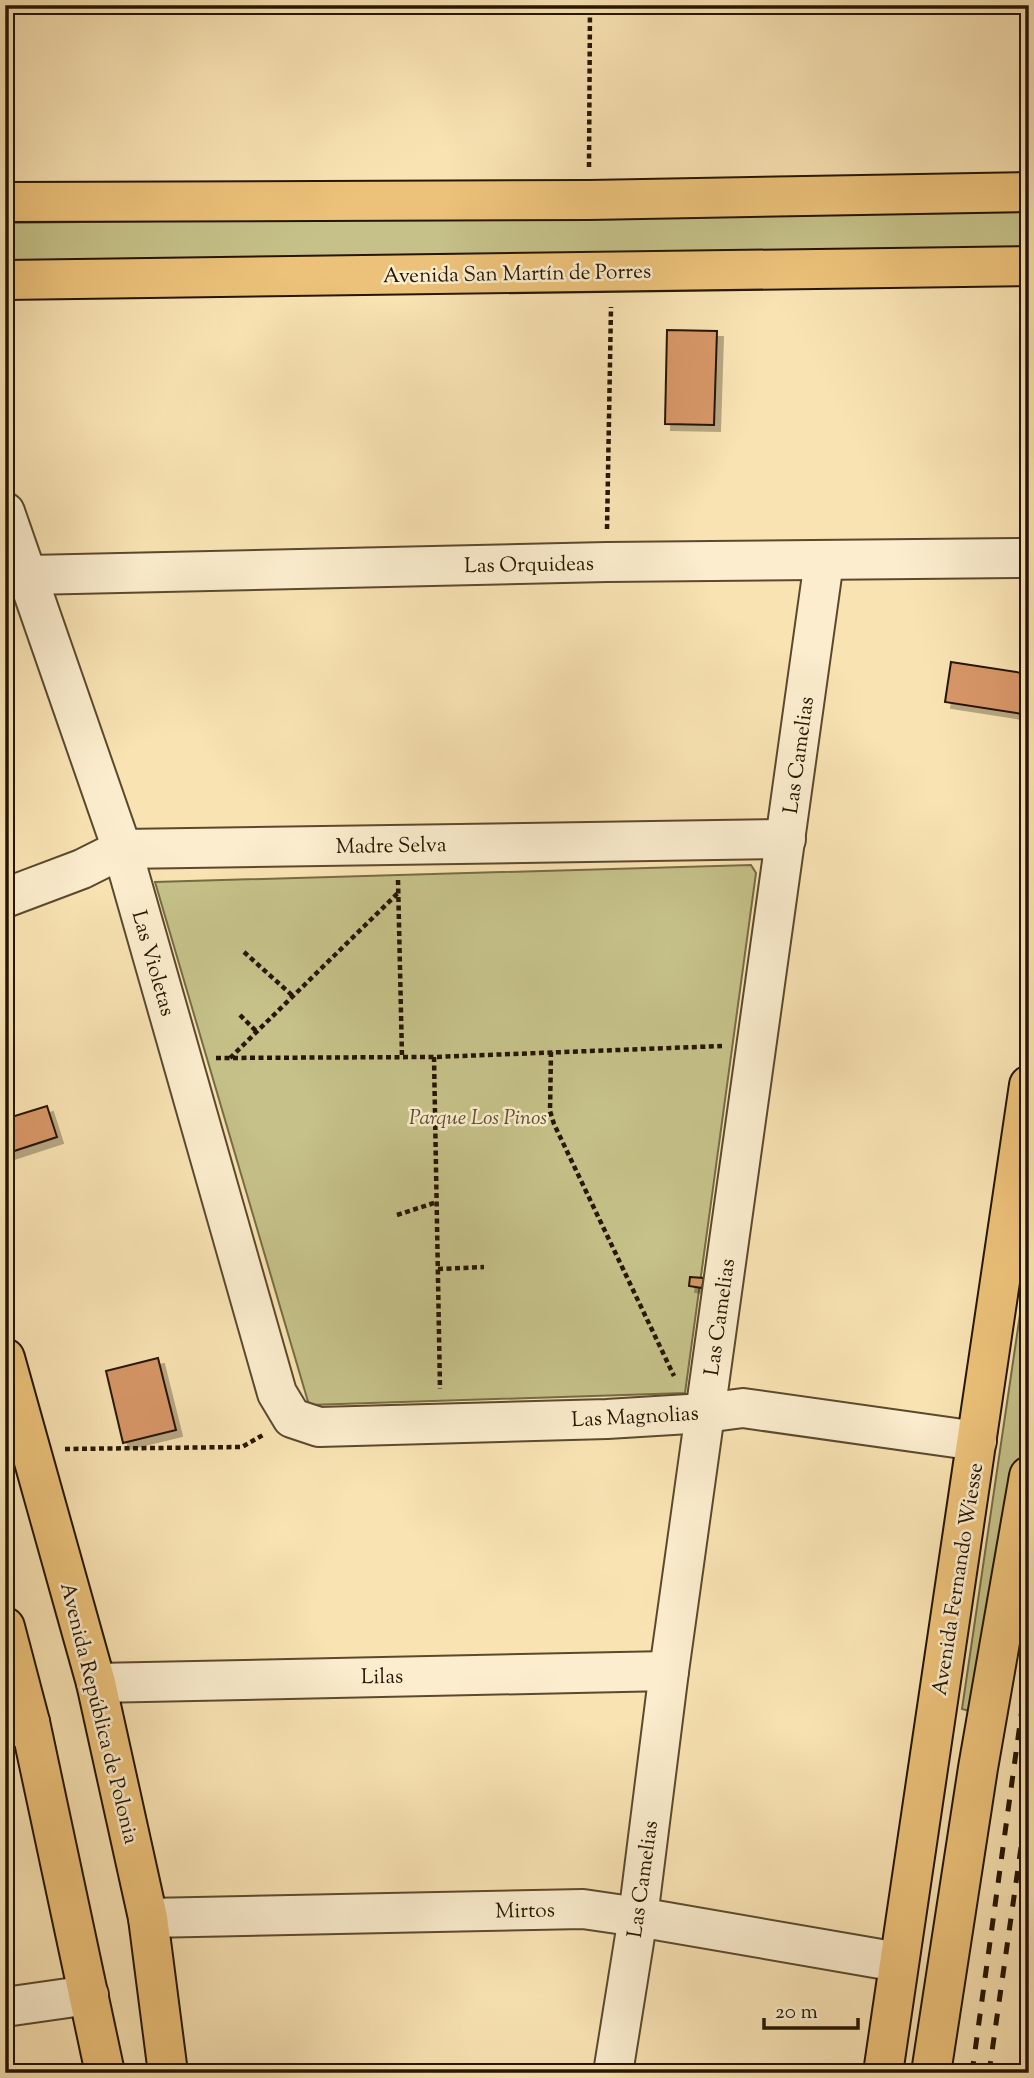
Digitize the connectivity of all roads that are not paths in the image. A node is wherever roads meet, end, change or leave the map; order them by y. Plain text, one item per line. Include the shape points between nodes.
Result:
1 (1029, 192) edge
2 (5, 202) edge
3 (1029, 266) edge
4 (5, 280) edge
5 (5, 512) edge
6 (1029, 558) edge
7 (824, 561) junction
8 (29, 575) junction
9 (786, 839) junction
10 (122, 849) junction
11 (5, 898) edge
12 (1029, 1085) edge
13 (5, 1358) edge
14 (705, 1413) junction
15 (292, 1418) joint
16 (978, 1441) junction
17 (1029, 1476) edge
18 (5, 1627) edge
19 (669, 1671) junction
20 (96, 1683) junction
21 (18, 1726) edge
22 (638, 1917) junction
23 (148, 1918) junction
24 (898, 1962) junction
25 (89, 1995) junction
26 (5, 2007) edge
27 (105, 2073) edge
28 (168, 2073) edge
29 (613, 2073) edge
30 (883, 2073) edge
31 (931, 2073) edge

1 - 2 main road via 589,200
3 - 4 main road, Avenida San Martín de Porres
5 - 8 street, Las Violetas
6 - 7 street, Las Orquideas
7 - 8 street, Las Orquideas
7 - 9 street, Las Camelias
8 - 10 street, Las Violetas
9 - 10 street, Madre Selva
9 - 14 street, Las Camelias
10 - 11 street, Madre Selva
10 - 15 street, Las Violetas via 277,1393
12 - 16 main road, Avenida Fernando Wiesse
13 - 20 main road, Avenida República de Polonia
14 - 15 street, Las Magnolias via 319,1427
14 - 16 street, Las Magnolias via 743,1408
14 - 19 street, Las Camelias
16 - 24 main road, Avenida Fernando Wiesse
17 - 31 main road
18 - 21 main road
19 - 20 street, Lilas
19 - 22 street, Las Camelias
20 - 23 main road, Avenida República de Polonia
21 - 25 main road
22 - 23 street, Mirtos via 583,1909
22 - 24 street, Mirtos
22 - 29 street, Las Camelias
23 - 28 main road, Avenida República de Polonia
24 - 30 main road, Avenida Fernando Wiesse
25 - 26 street
25 - 27 main road

